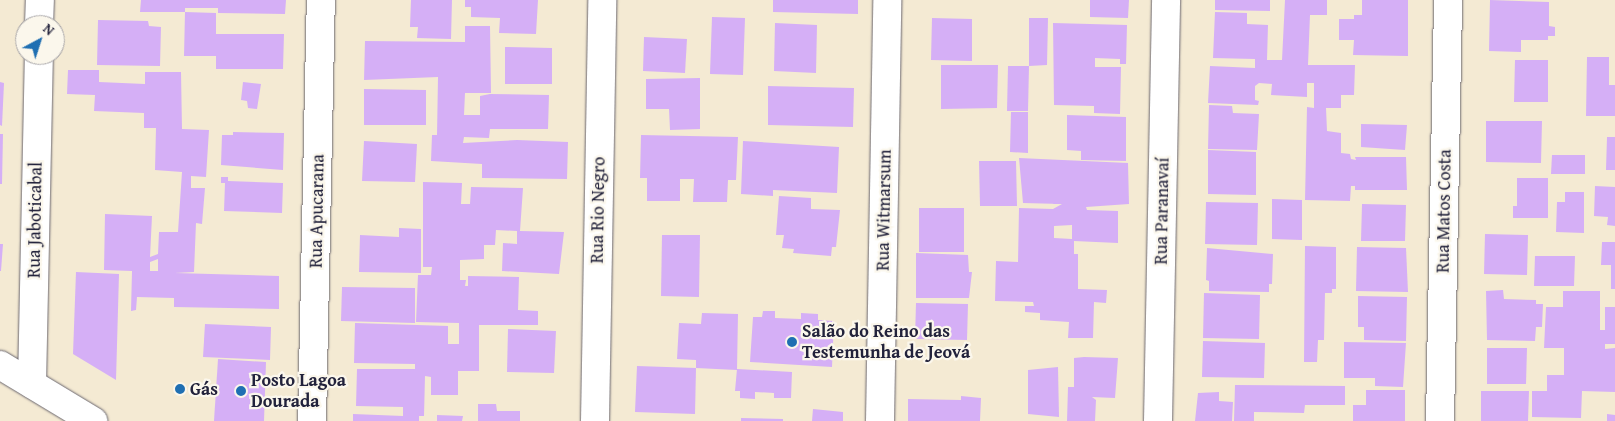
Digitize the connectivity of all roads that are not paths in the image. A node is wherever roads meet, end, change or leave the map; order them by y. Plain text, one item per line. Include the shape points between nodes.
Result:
1 (40, 0) edge
2 (321, 0) edge
3 (602, 0) edge
4 (887, 0) edge
5 (1166, 0) edge
6 (1448, 0) edge
7 (39, 15) edge
8 (39, 65) edge
9 (0, 365) edge
10 (32, 384) junction
11 (93, 421) edge
12 (312, 421) edge
13 (594, 421) edge
14 (880, 421) edge
15 (1158, 421) edge
16 (1440, 421) edge

1 - 7 street
2 - 12 street, Rua Apucarana
3 - 13 street, Rua Rio Negro
4 - 14 street, Rua Witmarsum
5 - 15 street, Rua Paranavaí
6 - 16 street, Rua Matos Costa
8 - 10 street, Rua Jaboticabal
9 - 10 street
10 - 11 street

